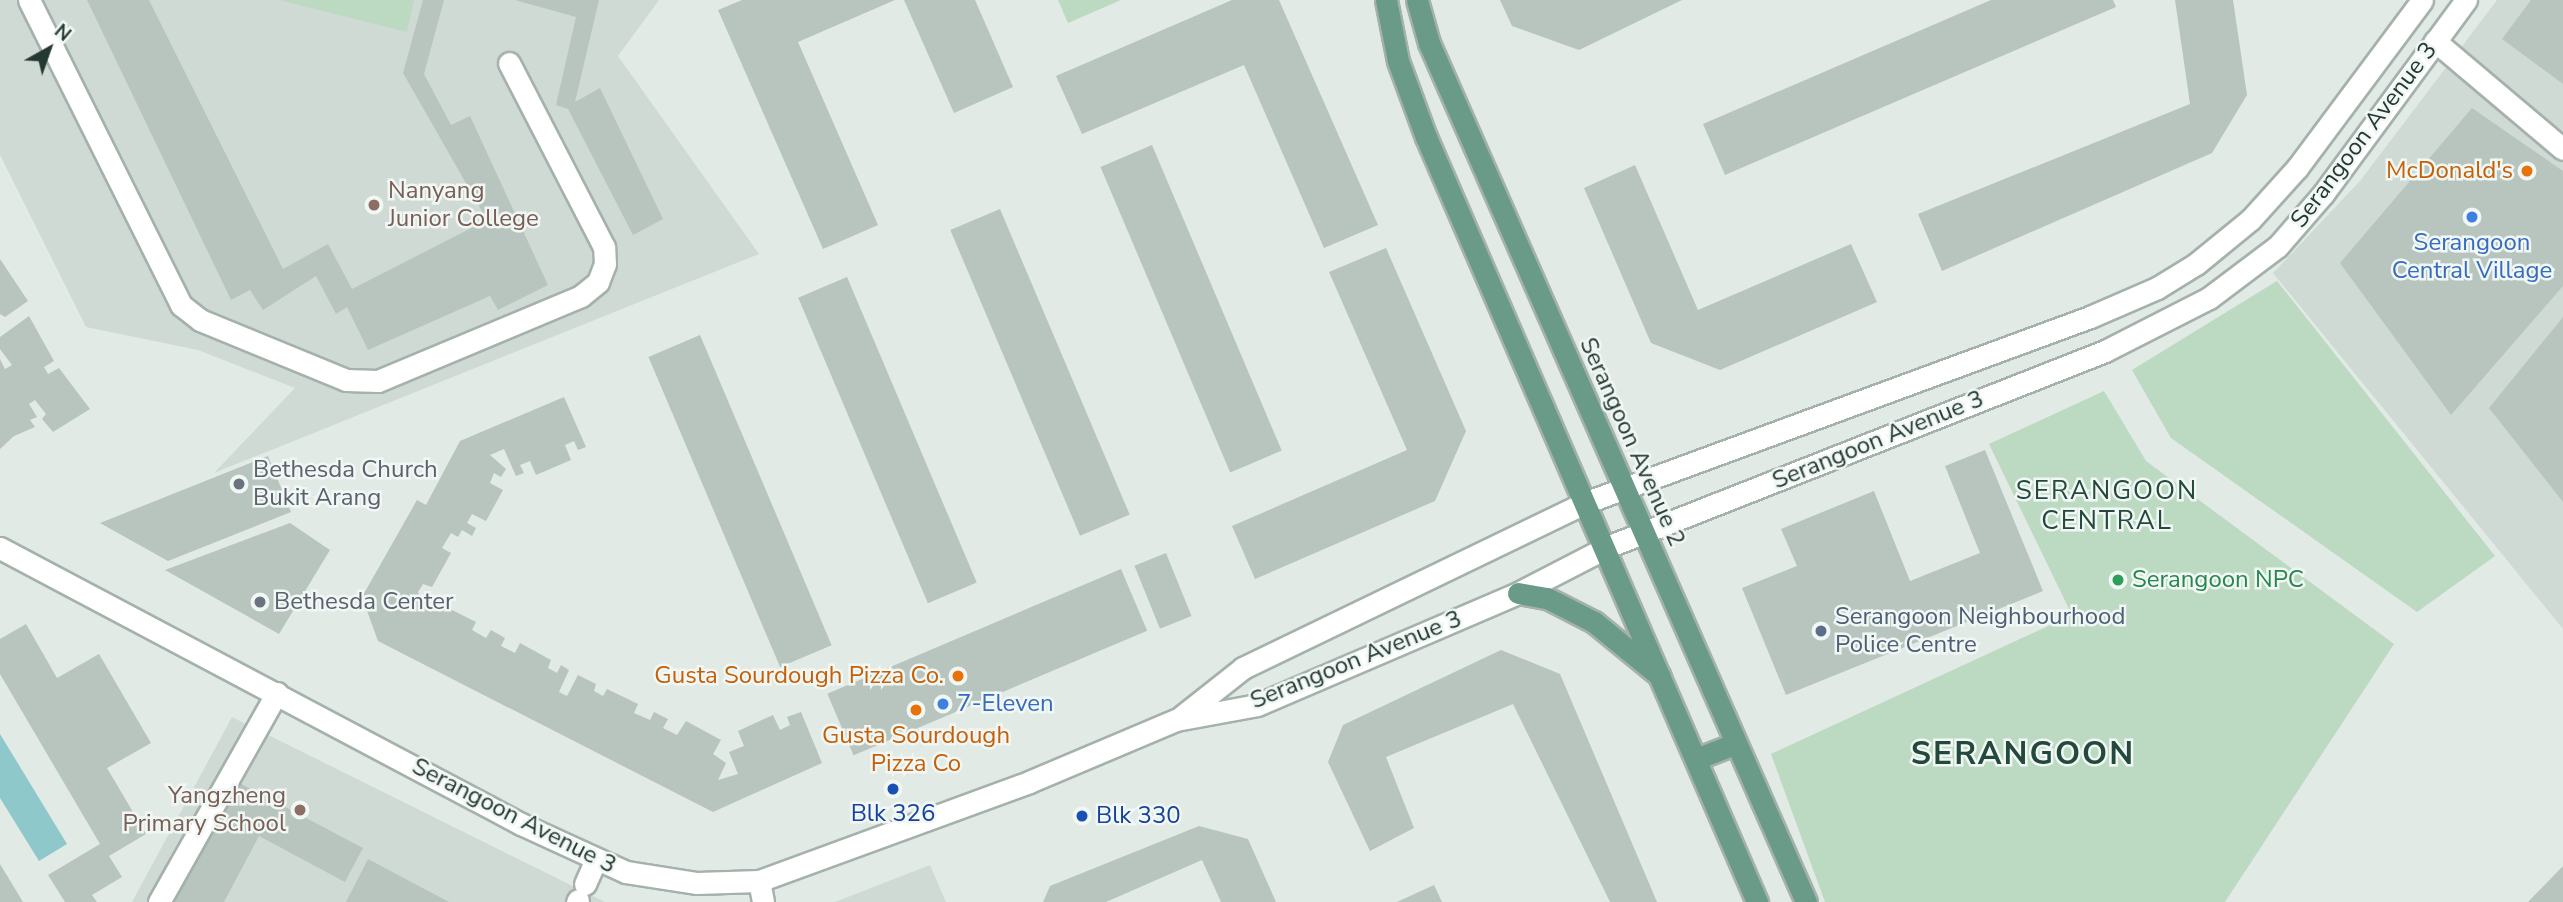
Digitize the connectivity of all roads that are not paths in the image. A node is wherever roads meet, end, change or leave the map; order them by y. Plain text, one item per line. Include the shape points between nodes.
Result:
1 (29, 0) edge
2 (1386, 0) edge
3 (1417, 0) edge
4 (2422, 0) edge
5 (2466, 0) edge
6 (2435, 41) junction
7 (509, 63) dead end
8 (2563, 149) edge
9 (1623, 487) junction
10 (1587, 502) junction
11 (1644, 533) junction
12 (1607, 547) junction
13 (0, 548) edge
14 (1518, 593) junction
15 (1665, 679) junction
16 (277, 693) junction
17 (1176, 720) junction
18 (1734, 744) junction
19 (1696, 759) junction
20 (596, 859) junction
21 (759, 881) junction
22 (580, 895) edge
23 (159, 902) edge
24 (764, 902) edge
25 (1757, 902) edge
26 (1806, 902) edge

1 - 7 street via 181,305 200,320 346,380 378,381 581,296 598,282 606,264 604,247
2 - 10 main road via 1398,61 1426,137
3 - 9 main road, Serangoon Avenue 2 via 1429,43
4 - 9 street, Serangoon Avenue 3 via 2297,167 2251,219 2196,264 2157,288 2091,317
5 - 6 street, Serangoon Avenue 3
6 - 8 street
6 - 11 street, Serangoon Avenue 3 via 2323,194 2278,246 2210,298 2105,351
9 - 10 street, Serangoon Avenue 3
9 - 11 main road, Serangoon Avenue 2
10 - 12 main road
10 - 17 street, Serangoon Avenue 3 via 1243,668
11 - 12 street, Serangoon Avenue 3
11 - 18 main road, Serangoon Avenue 2
12 - 14 street, Serangoon Avenue 3
12 - 15 main road
13 - 16 street, Serangoon Avenue 3
14 - 15 main road via 1547,598 1594,622
14 - 17 street, Serangoon Avenue 3 via 1256,705
15 - 19 main road
16 - 20 street, Serangoon Avenue 3 via 521,824
16 - 23 street
17 - 21 street, Serangoon Avenue 3 via 1029,782
18 - 19 main road
18 - 26 main road, Serangoon Avenue 2
19 - 25 main road
20 - 21 street, Serangoon Avenue 3 via 626,872 698,883
20 - 22 street
21 - 24 street

